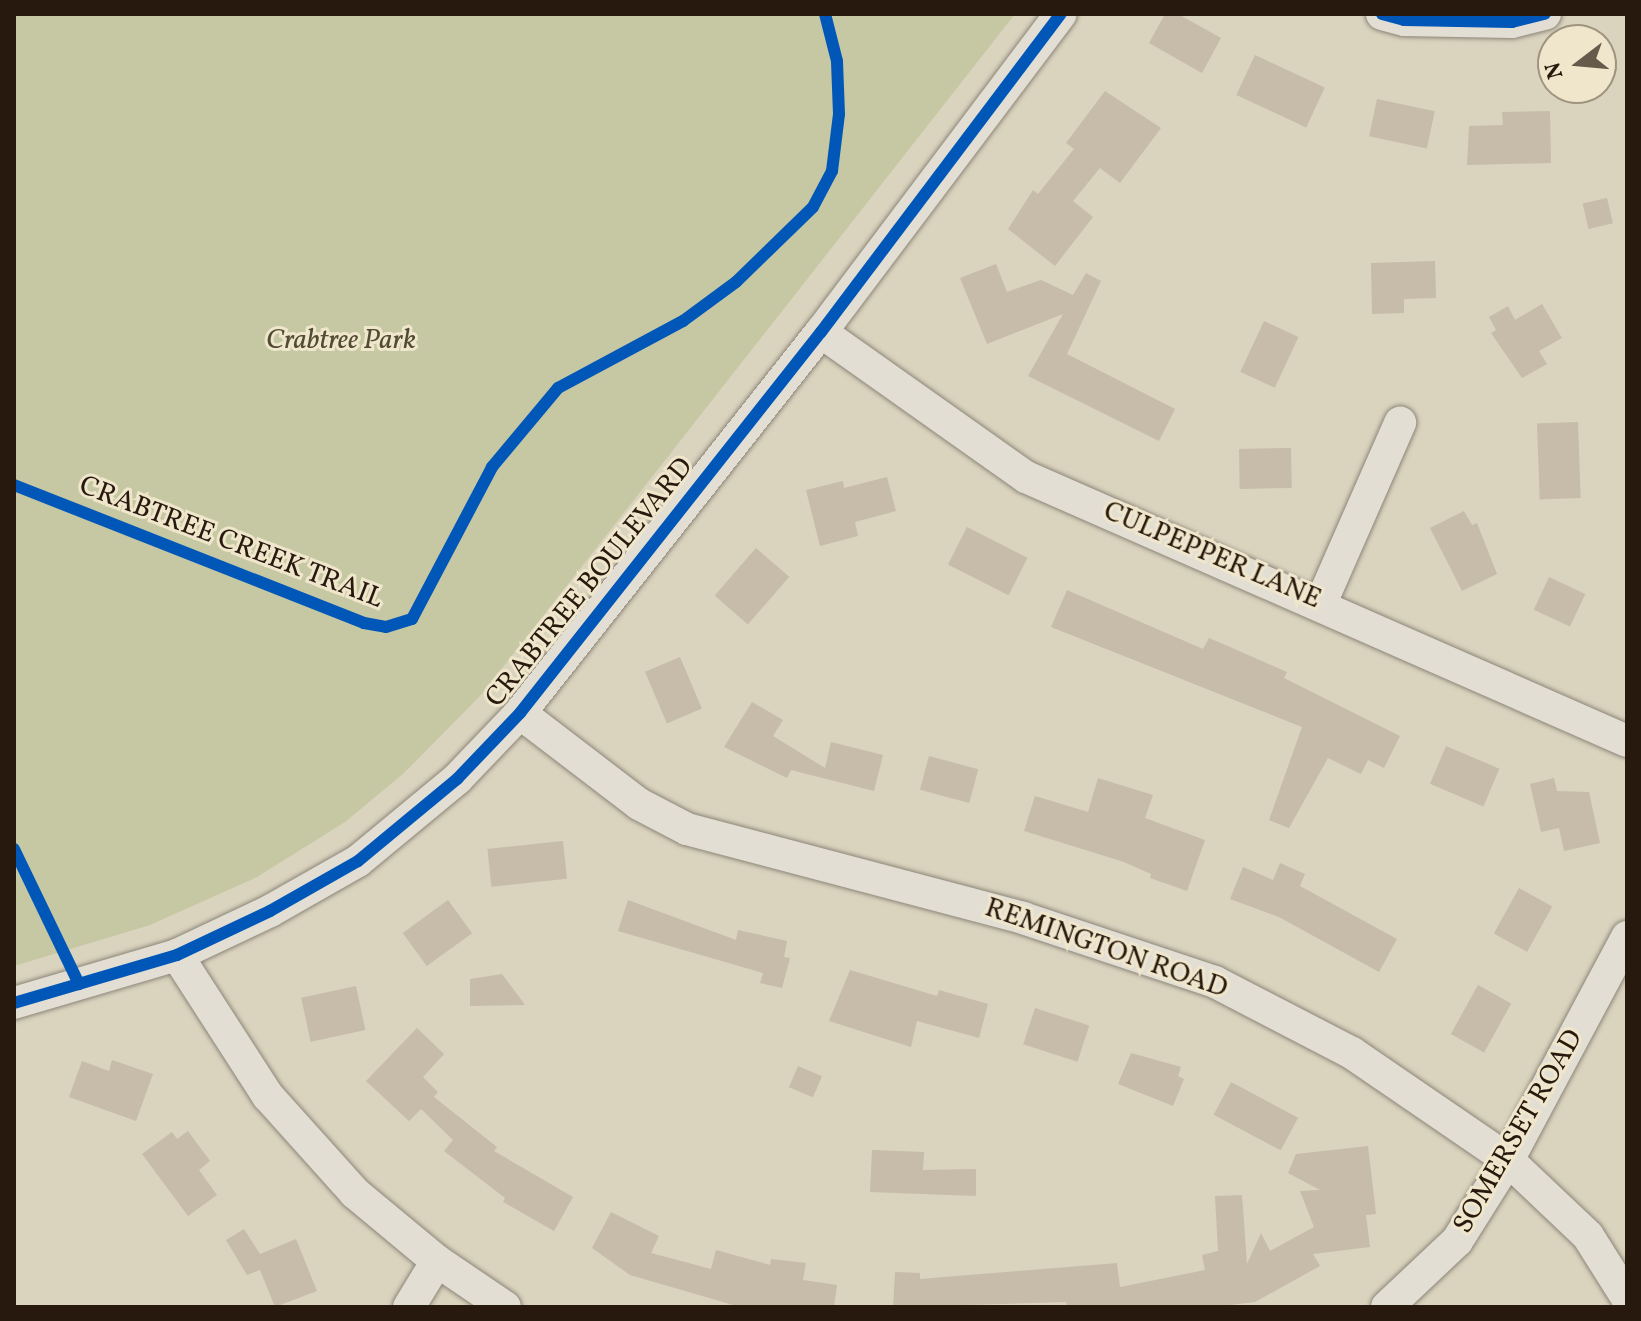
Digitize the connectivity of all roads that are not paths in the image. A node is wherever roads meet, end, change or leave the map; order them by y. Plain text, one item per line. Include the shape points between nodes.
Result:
1 (1061, 14) edge
2 (1382, 14) edge
3 (1545, 14) edge
4 (821, 332) junction
5 (1400, 423) dead end
6 (1321, 603) junction
7 (520, 713) junction
8 (1627, 741) edge
9 (1627, 937) edge
10 (177, 955) junction
11 (14, 1003) edge
12 (1508, 1160) junction
13 (437, 1261) junction
14 (1627, 1298) edge
15 (409, 1307) edge
16 (505, 1307) edge
17 (1387, 1307) edge

1 - 4 street, CRABTREE BOULEVARD
2 - 3 street via 1404,20 1512,22
4 - 6 street, CULPEPPER LANE via 1026,477
4 - 7 street, CRABTREE BOULEVARD
5 - 6 street
6 - 8 street, CULPEPPER LANE
7 - 10 street, CRABTREE BOULEVARD via 457,779 358,861
7 - 12 street, REMINGTON ROAD via 639,804 687,829 1023,918 1215,982 1352,1053
9 - 12 street, SOMERSET ROAD
10 - 11 street, CRABTREE BOULEVARD
10 - 13 street via 268,1096 355,1193
12 - 14 street, REMINGTON ROAD via 1588,1236
12 - 17 street, SOMERSET ROAD via 1457,1241
13 - 15 street
13 - 16 street

